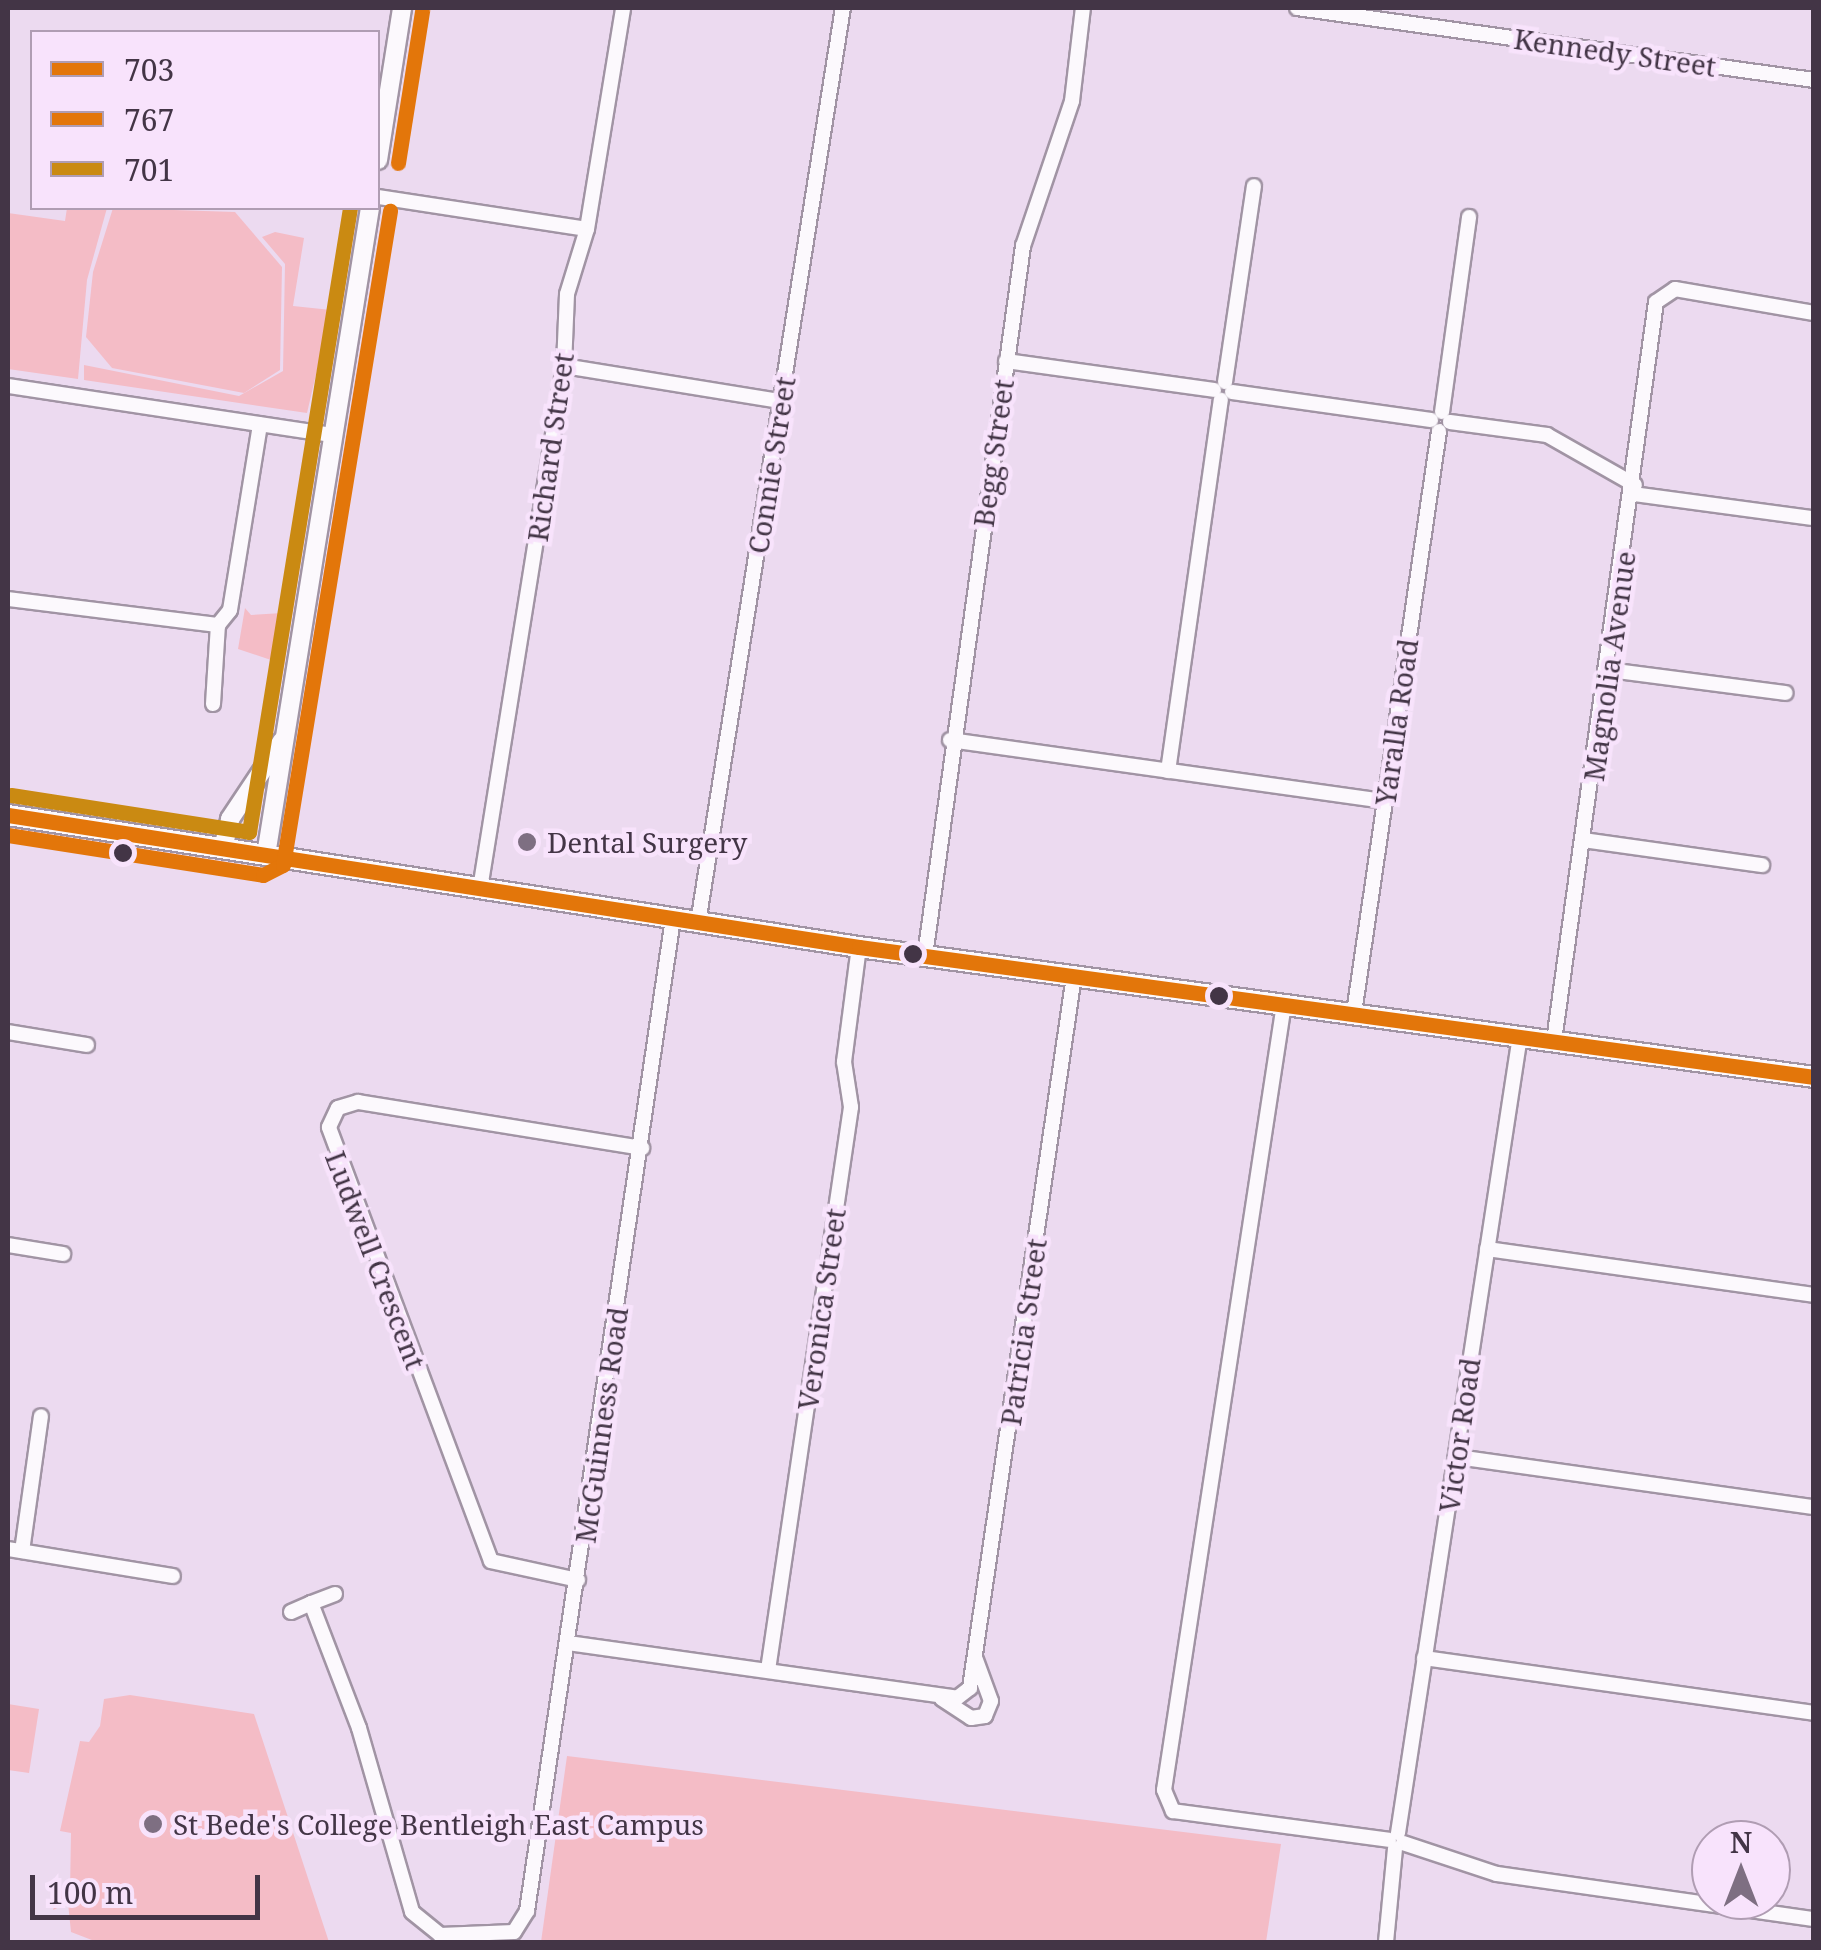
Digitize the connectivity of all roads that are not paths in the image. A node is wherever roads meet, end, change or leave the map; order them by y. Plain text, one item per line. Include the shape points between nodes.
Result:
1 (402, 8) edge
2 (623, 8) edge
3 (843, 8) edge
4 (1298, 8) edge
5 (1084, 10) edge
6 (1814, 80) edge
7 (380, 147) edge
8 (1254, 186) dead end
9 (380, 198) edge
10 (370, 210) edge
11 (1470, 218) dead end
12 (587, 229) junction
13 (1814, 313) edge
14 (1006, 362) junction
15 (564, 366) junction
16 (8, 386) edge
17 (1223, 391) junction
18 (781, 401) junction
19 (1440, 421) junction
20 (263, 425) junction
21 (333, 435) junction
22 (1634, 489) junction
23 (1810, 518) dead end
24 (8, 599) edge
25 (218, 625) junction
26 (1609, 670) junction
27 (1786, 693) dead end
28 (213, 704) dead end
29 (286, 736) junction
30 (950, 740) junction
31 (1168, 771) junction
32 (1385, 801) junction
33 (8, 815) edge
34 (1583, 840) junction
35 (223, 848) junction
36 (266, 855) junction
37 (1762, 864) dead end
38 (480, 889) junction
39 (673, 919) junction
40 (698, 923) junction
41 (859, 947) junction
42 (920, 955) junction
43 (1074, 976) junction
44 (1284, 1004) junction
45 (1354, 1013) junction
46 (8, 1032) edge
47 (1520, 1036) junction
48 (1554, 1042) junction
49 (87, 1044) dead end
50 (1814, 1078) edge
51 (642, 1148) junction
52 (8, 1245) edge
53 (1488, 1249) junction
54 (63, 1254) dead end
55 (1814, 1295) edge
56 (42, 1416) dead end
57 (1457, 1457) junction
58 (1814, 1507) edge
59 (15, 1550) edge
60 (173, 1576) dead end
61 (578, 1580) junction
62 (335, 1594) dead end
63 (311, 1603) junction
64 (291, 1612) dead end
65 (568, 1644) junction
66 (1424, 1658) junction
67 (976, 1660) junction
68 (768, 1670) junction
69 (937, 1696) junction
70 (1814, 1713) edge
71 (1396, 1841) junction
72 (1814, 1919) edge
73 (1386, 1942) edge

1 - 7 street
2 - 12 street, Richard Street
3 - 18 street, Connie Street
4 - 6 street, Kennedy Street
5 - 14 street, Begg Street via 1072,101 1024,240
8 - 17 street
9 - 12 street
10 - 21 street
11 - 19 street, Yaralla Road
12 - 15 street, Richard Street via 567,294
13 - 22 street, Magnolia Avenue via 1664,293 1656,302
14 - 17 street
14 - 30 street, Begg Street
15 - 18 street
15 - 38 street, Richard Street
16 - 20 street
17 - 19 street
17 - 31 street
18 - 40 street, Connie Street
19 - 22 street via 1547,435
19 - 32 street, Yaralla Road
20 - 21 street
20 - 25 street via 231,603
21 - 29 street
22 - 23 street
22 - 26 street, Magnolia Avenue
24 - 25 street
25 - 28 street
26 - 27 street
26 - 34 street, Magnolia Avenue
29 - 35 street via 230,819
29 - 36 street
30 - 31 street
30 - 42 street, Begg Street
31 - 32 street
32 - 45 street, Yaralla Road
33 - 35 main road
34 - 37 street
34 - 48 street, Magnolia Avenue
35 - 36 main road
36 - 38 main road
38 - 39 main road
39 - 40 main road
39 - 51 street, McGuinness Road
40 - 41 main road
41 - 42 main road
41 - 68 street, Veronica Street via 844,1056 852,1107
42 - 43 main road
43 - 44 main road
43 - 67 street, Patricia Street
44 - 45 main road
44 - 71 street via 1164,1790 1173,1811
45 - 47 main road
46 - 49 street
47 - 48 main road
47 - 53 street, Victor Road
48 - 50 main road
51 - 61 street, McGuinness Road
51 - 61 street, Ludwell Crescent via 358,1102 338,1108 329,1128 491,1561
52 - 54 street
53 - 55 street
53 - 57 street, Victor Road
56 - 59 street
57 - 58 street
57 - 66 street, Victor Road
59 - 60 street
61 - 65 street, McGuinness Road
62 - 63 street
63 - 64 street
63 - 65 street, McGuinness Road via 359,1728 412,1912 440,1935 518,1928 527,1911
65 - 68 street
66 - 70 street
66 - 71 street, Victor Road
67 - 69 street, Patricia Street via 970,1688 957,1698
67 - 69 street via 990,1702 985,1716 970,1718
68 - 69 street
71 - 72 street via 1497,1874
71 - 73 street, Victor Road

